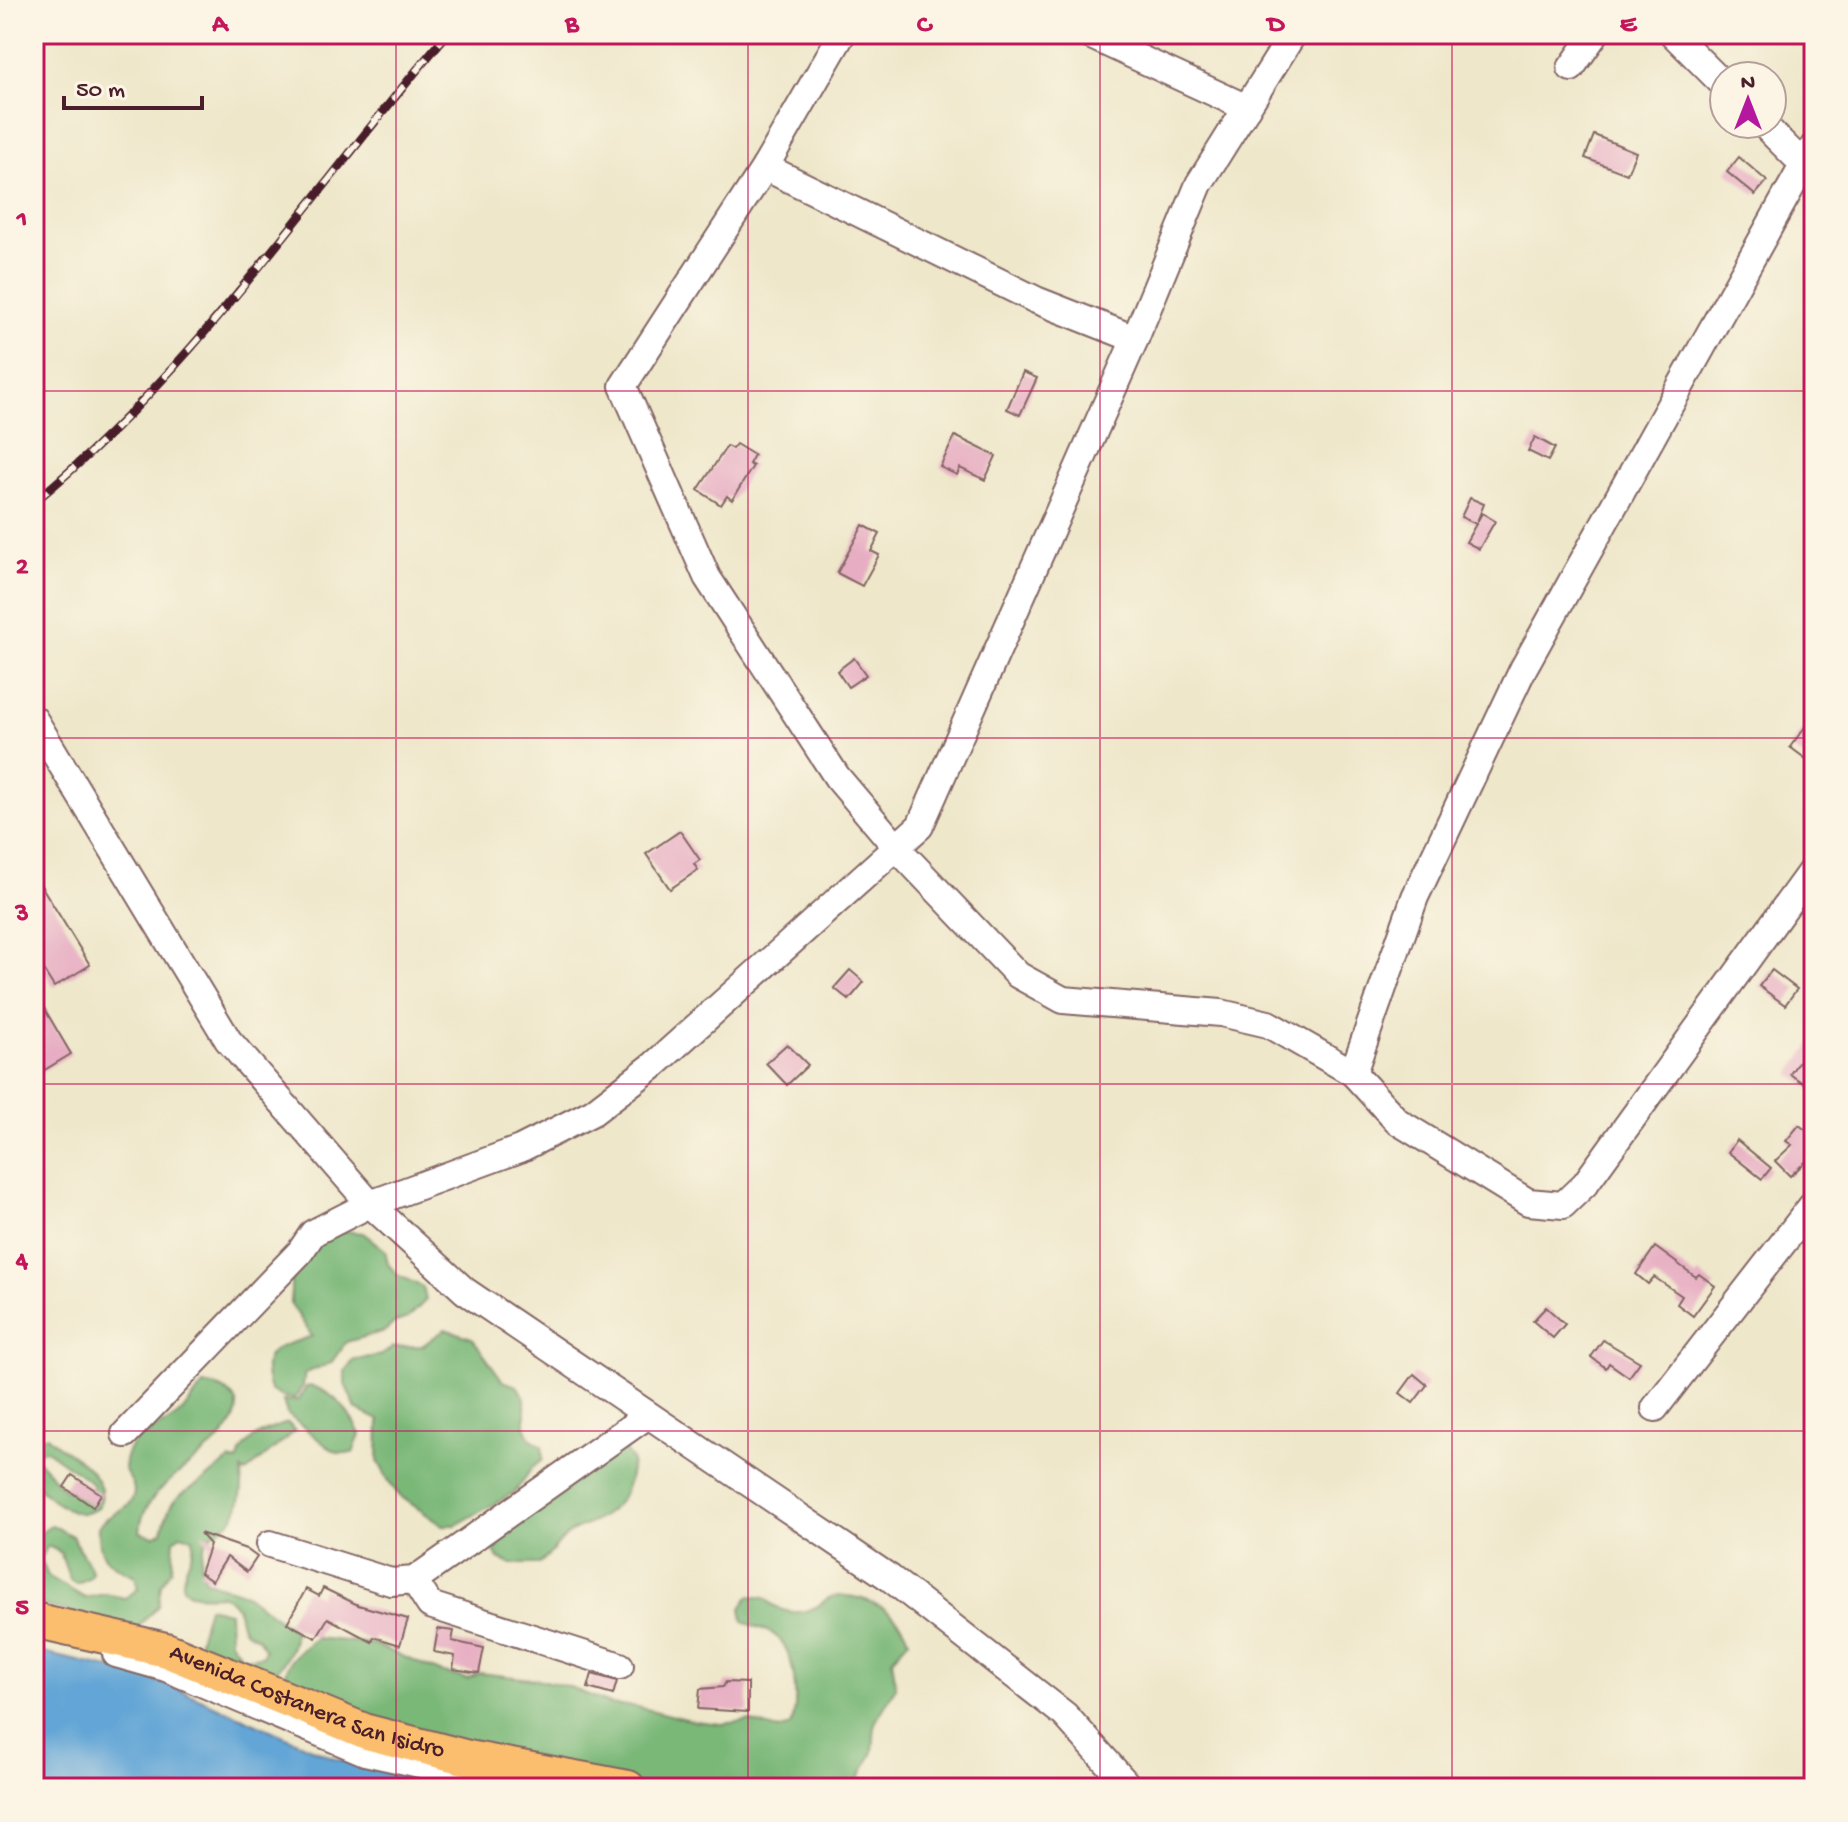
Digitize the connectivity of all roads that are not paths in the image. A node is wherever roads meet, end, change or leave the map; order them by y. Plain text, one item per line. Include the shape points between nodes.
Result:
1 (842, 34) edge
2 (1087, 34) edge
3 (1293, 34) edge
4 (1595, 34) edge
5 (1673, 34) edge
6 (1571, 68) dead end
7 (1708, 69) edge
8 (1247, 108) junction
9 (1786, 140) edge
10 (1808, 155) edge
11 (765, 167) junction
12 (1135, 339) junction
13 (34, 719) edge
14 (897, 848) junction
15 (1814, 867) edge
16 (1353, 1073) junction
17 (1814, 1203) edge
18 (370, 1204) junction
19 (1655, 1408) dead end
20 (648, 1415) junction
21 (125, 1434) dead end
22 (270, 1544) dead end
23 (414, 1580) junction
24 (34, 1620) edge
25 (34, 1636) edge
26 (620, 1666) dead end
27 (529, 1788) edge
28 (628, 1788) edge
29 (1130, 1788) edge

1 - 11 street
2 - 8 street
3 - 8 street
4 - 6 street
5 - 7 street
8 - 12 street via 1199,184
9 - 10 street
10 - 16 street via 1523,669 1415,897
11 - 12 street via 1036,300
11 - 14 street via 623,386 707,577 837,777
12 - 14 street via 920,826
13 - 18 street via 228,1040
14 - 16 street via 1018,975 1063,1000 1221,1013 1268,1024
14 - 18 street via 654,1065 593,1112 520,1149
15 - 16 street via 1585,1184 1563,1205 1528,1202 1397,1121
17 - 19 street
18 - 20 street via 465,1291
18 - 21 street via 313,1233
20 - 23 street
20 - 29 street via 890,1578 1065,1715
22 - 23 street via 391,1582
23 - 26 street via 430,1605
24 - 28 main road, Avenida Costanera San Isidro via 166,1650 367,1732 468,1758
25 - 27 street via 166,1668 365,1752

